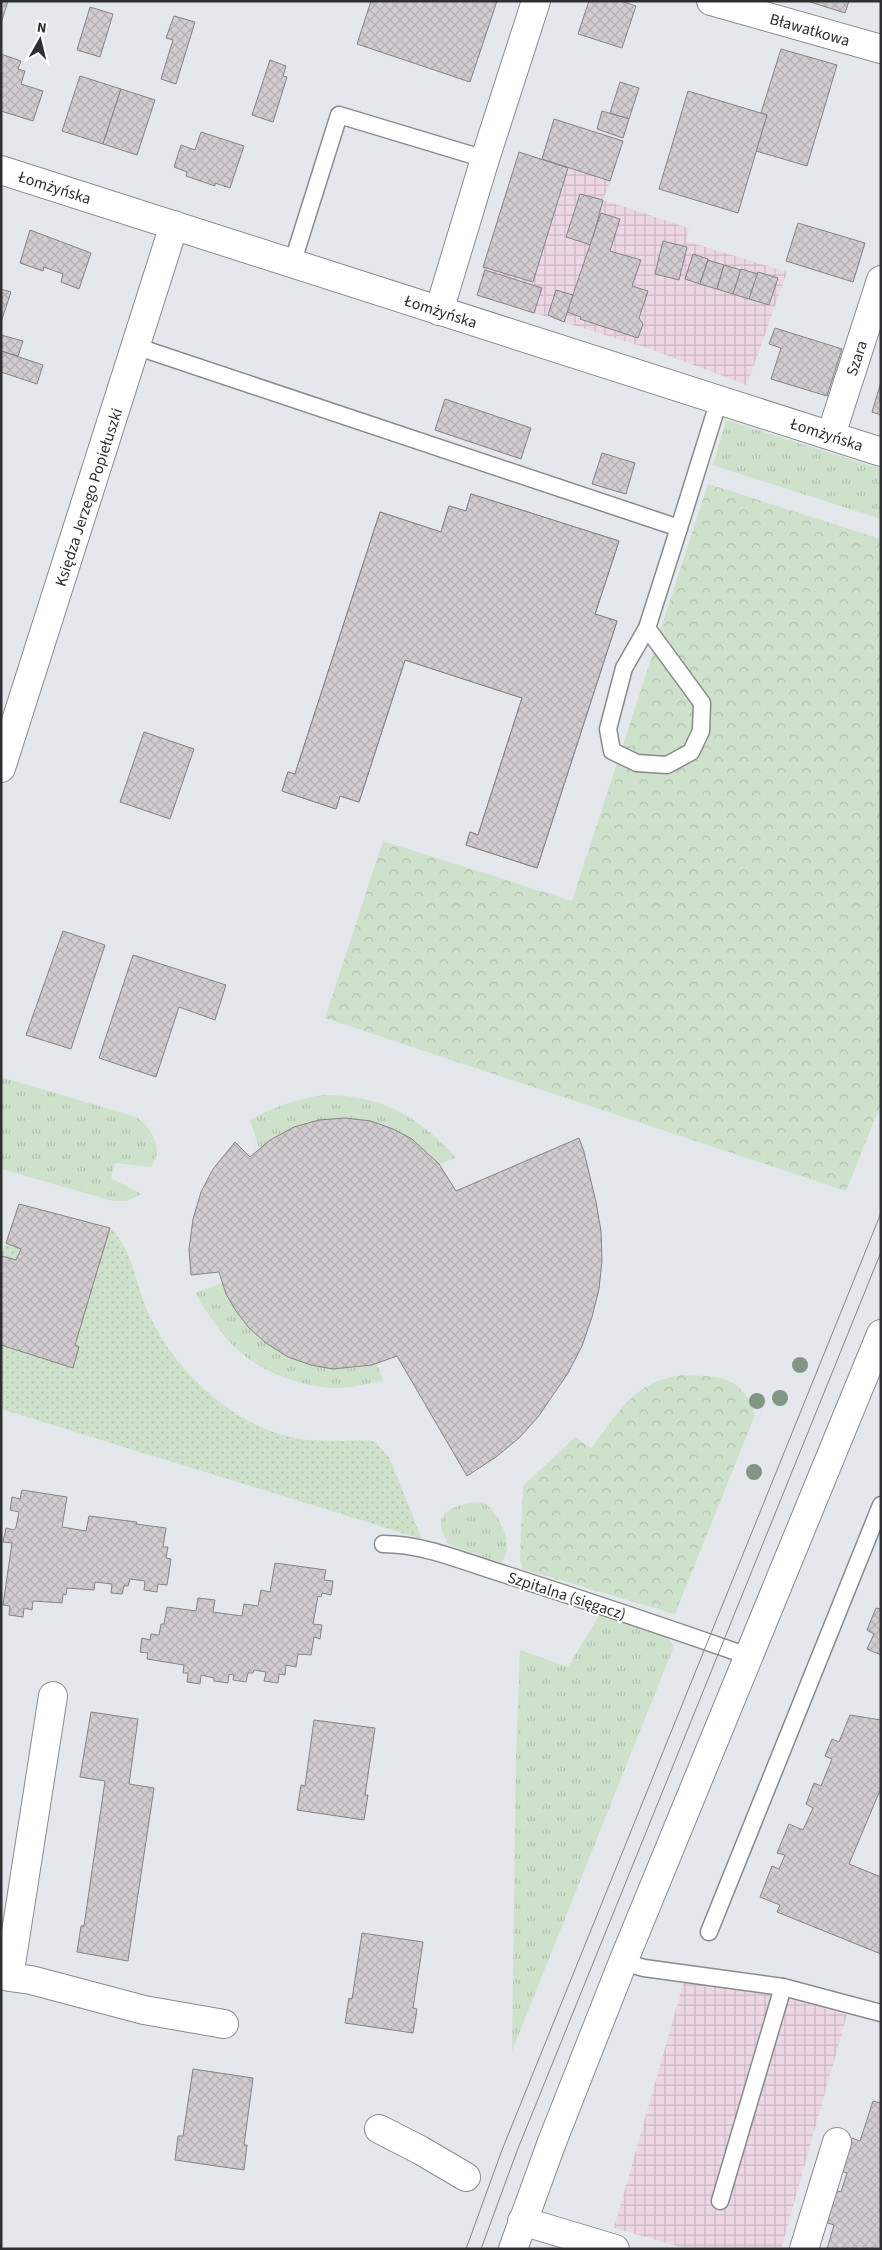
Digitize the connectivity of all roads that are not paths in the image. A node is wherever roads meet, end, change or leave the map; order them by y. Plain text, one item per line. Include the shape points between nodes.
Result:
1 (536, 1) edge
2 (711, 1) edge
3 (881, 49) edge
4 (485, 159) junction
5 (1, 170) edge
6 (174, 226) junction
7 (292, 264) junction
8 (881, 280) edge
9 (439, 311) junction
10 (136, 346) junction
11 (719, 400) junction
12 (831, 435) junction
13 (881, 452) edge
14 (679, 528) junction
15 (647, 628) junction
16 (1, 768) edge
17 (881, 1334) edge
18 (873, 1372) edge
19 (881, 1505) edge
20 (383, 1544) dead end
21 (748, 1656) junction
22 (53, 1696) dead end
23 (709, 1932) dead end
24 (623, 1962) junction
25 (783, 1987) junction
26 (881, 2013) edge
27 (224, 2024) dead end
28 (379, 2129) dead end
29 (837, 2142) dead end
30 (466, 2177) dead end
31 (720, 2201) dead end
32 (522, 2221) junction
33 (513, 2249) edge
34 (615, 2249) edge
35 (804, 2249) edge

1 - 4 street
2 - 3 street, Bławatkowa
4 - 7 lane via 339,115
4 - 9 street
5 - 6 street, Łomżyńska
6 - 7 street, Łomżyńska
6 - 10 street, Księdza Jerzego Popiełuszki
7 - 9 street, Łomżyńska
8 - 12 street, Szara
9 - 11 street, Łomżyńska
10 - 14 lane
10 - 16 street, Księdza Jerzego Popiełuszki
11 - 12 street, Łomżyńska
11 - 14 lane
12 - 13 street, Łomżyńska
14 - 15 lane
15 - 15 lane via 624,668 608,729 612,751 637,763 667,765 690,752 701,731 702,703
17 - 18 street
18 - 21 street
19 - 23 lane
20 - 21 lane, Szpitalna (sięgacz) via 400,1544 434,1552 581,1598
21 - 24 street
22 - 27 street via 9,1976 144,2010
24 - 25 lane via 644,1968
24 - 32 street
25 - 26 lane
25 - 31 lane
28 - 30 street
29 - 35 street
32 - 33 street
32 - 34 street

